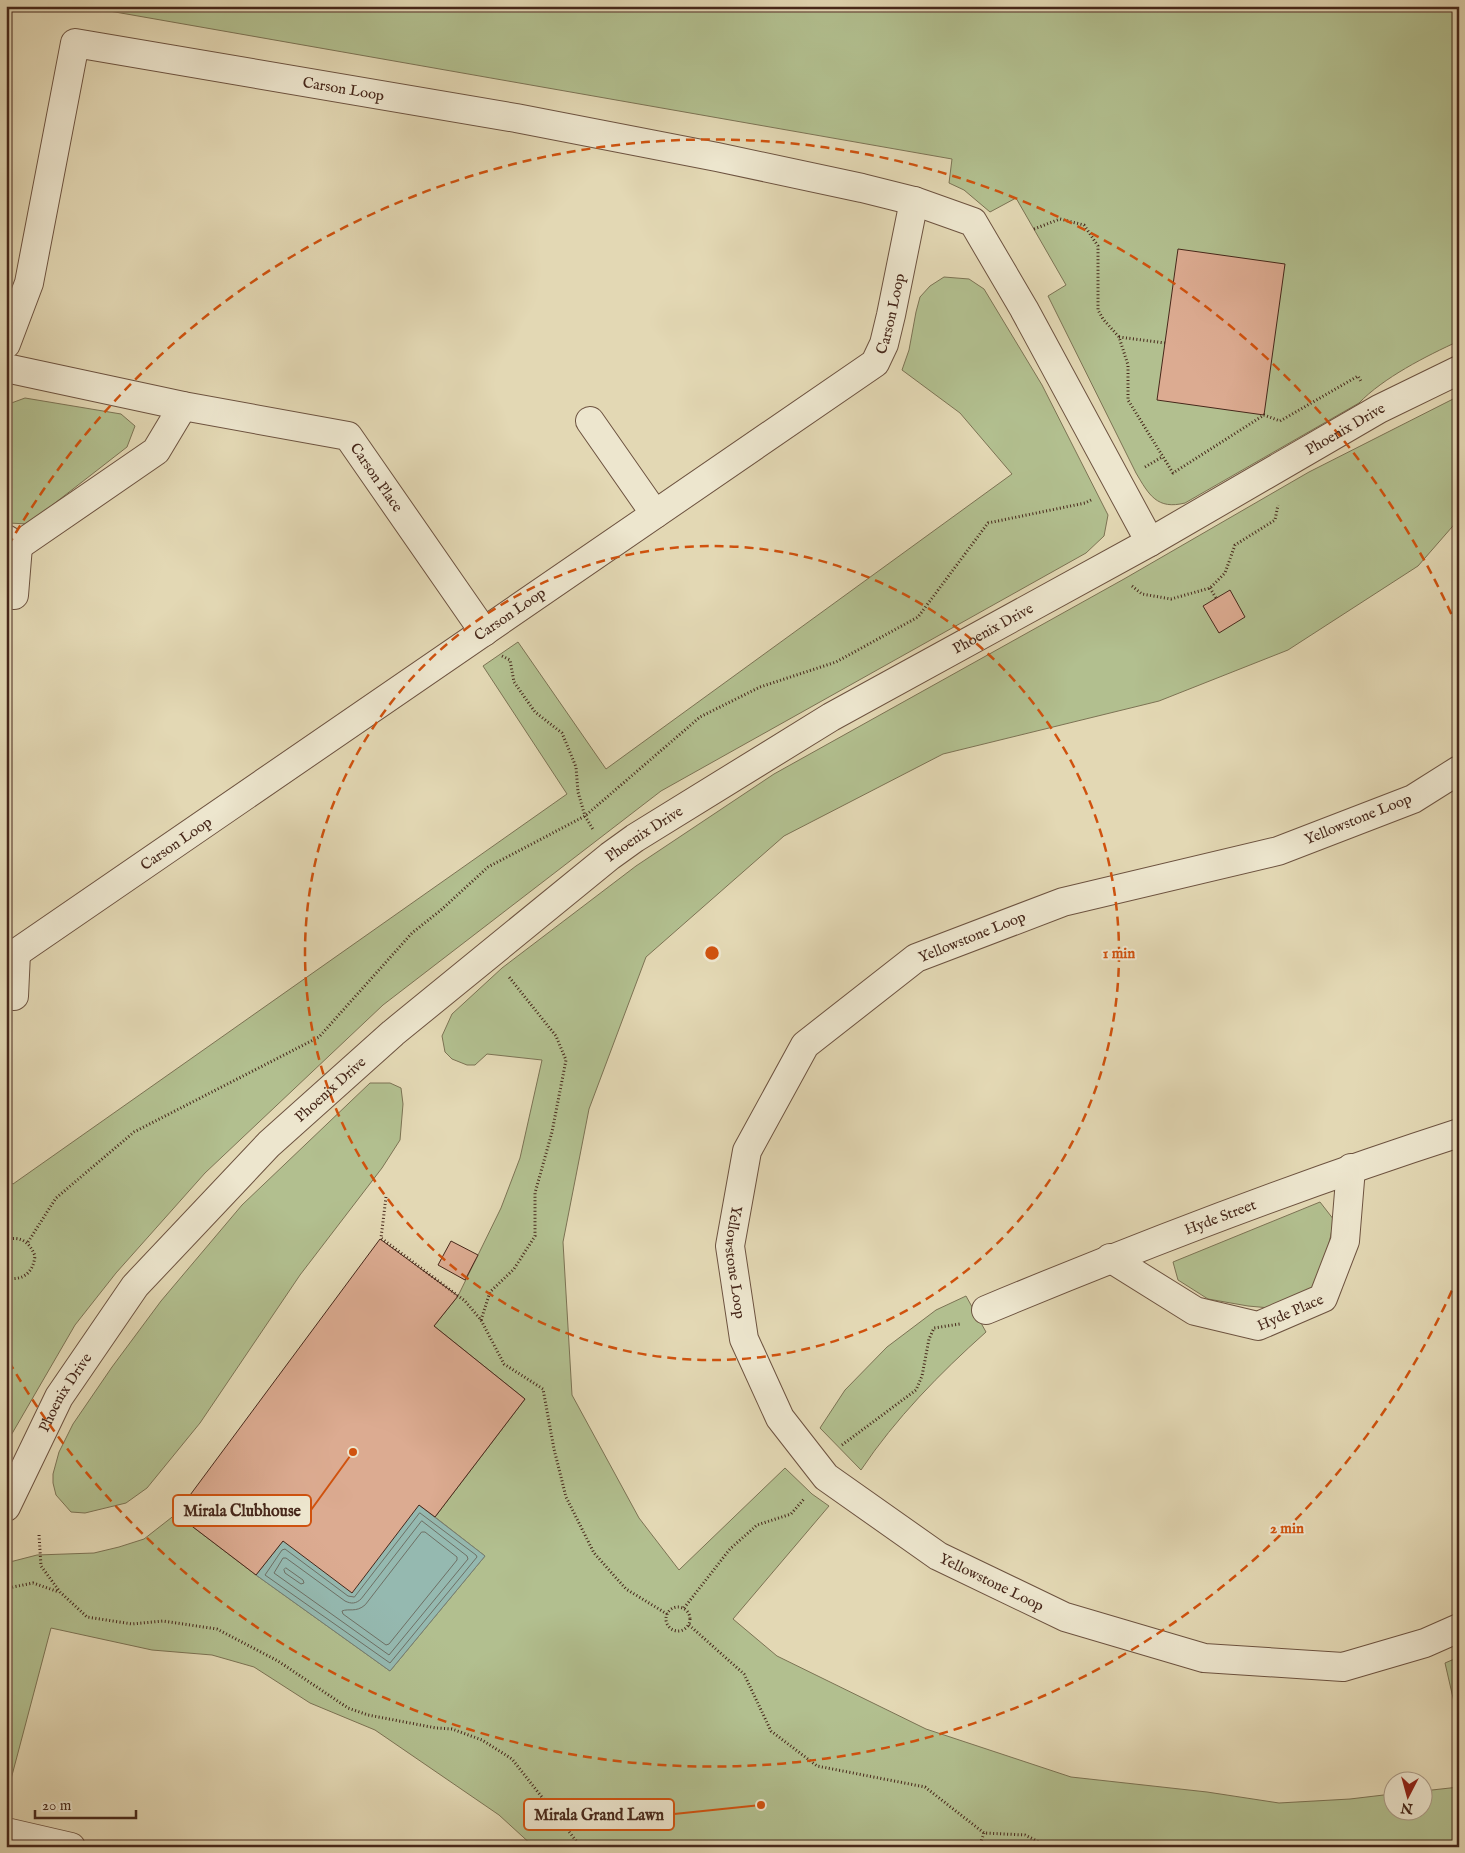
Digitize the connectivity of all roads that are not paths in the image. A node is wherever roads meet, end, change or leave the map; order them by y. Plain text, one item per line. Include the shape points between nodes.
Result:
1 (914, 202) junction
2 (6, 344) edge
3 (6, 368) edge
4 (1459, 370) edge
5 (184, 406) junction
6 (590, 421) dead end
7 (655, 514) junction
8 (1150, 542) junction
9 (12, 543) edge
10 (14, 595) dead end
11 (484, 632) junction
12 (1459, 770) edge
13 (11, 949) edge
14 (14, 996) dead end
15 (1459, 1133) edge
16 (1350, 1168) junction
17 (1110, 1258) junction
18 (986, 1310) dead end
19 (6, 1507) edge
20 (1459, 1628) edge
21 (6, 1832) edge
22 (71, 1847) edge

1 - 2 street, Carson Loop via 717,156 75,43 29,283
1 - 7 street, Carson Loop via 884,344 875,363
1 - 8 street, Carson Loop via 973,222 1024,309
3 - 5 street, Carson Place
4 - 8 street, Phoenix Drive via 1379,409
5 - 9 street via 156,450
5 - 11 street, Carson Place via 348,436
6 - 7 street
7 - 11 street, Carson Loop
8 - 19 street, Phoenix Drive via 831,717 635,838 394,1033 269,1144 135,1286 59,1397
9 - 10 street
11 - 13 street, Carson Loop
12 - 20 street, Yellowstone Loop via 1413,799 1278,851 1063,902 916,958 805,1045 748,1151 730,1246 744,1339 780,1418 826,1477 938,1556 1066,1617 1204,1658 1343,1667 1425,1643
13 - 14 street
15 - 16 street, Hyde Street
16 - 17 street, Hyde Street
16 - 17 street, Hyde Place via 1345,1241 1323,1298 1258,1326 1195,1311
17 - 18 street, Hyde Street
21 - 22 street

